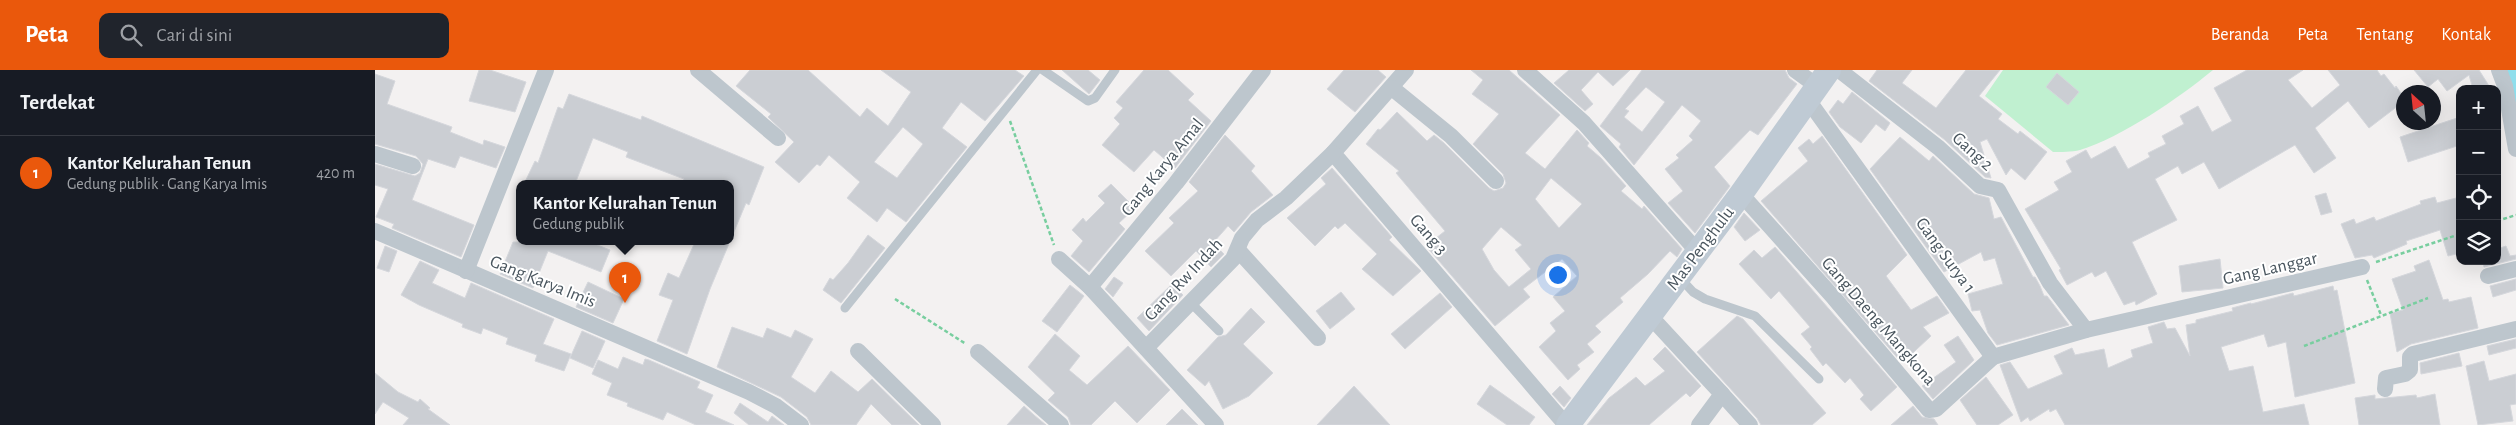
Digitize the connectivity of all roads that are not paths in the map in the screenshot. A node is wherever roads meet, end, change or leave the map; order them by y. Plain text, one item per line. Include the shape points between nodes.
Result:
1 (546, 70) edge
2 (698, 70) edge
3 (1037, 70) edge
4 (1043, 70) edge
5 (1115, 70) edge
6 (1263, 70) edge
7 (1407, 70) edge
8 (1525, 70) edge
9 (1795, 70) edge
10 (1839, 70) edge
11 (2499, 70) edge
12 (1818, 86) edge
13 (1392, 88) junction
14 (778, 138) dead end
15 (2516, 149) edge
16 (1333, 153) junction
17 (375, 154) edge
18 (413, 166) dead end
19 (1496, 181) dead end
20 (1741, 194) junction
21 (375, 231) edge
22 (1239, 250) junction
23 (1697, 251) junction
24 (1059, 259) road end
25 (2362, 267) road end
26 (2516, 269) edge
27 (466, 271) junction
28 (1678, 276) junction
29 (2488, 276) dead end
30 (1090, 287) junction
31 (1190, 302) junction
32 (845, 308) dead end
33 (1649, 315) junction
34 (2516, 329) edge
35 (2086, 330) junction
36 (1219, 331) dead end
37 (1318, 338) dead end
38 (1146, 348) junction
39 (858, 351) dead end
40 (978, 352) road end
41 (1993, 357) junction
42 (1819, 379) dead end
43 (2385, 389) dead end
44 (1722, 394) junction
45 (801, 425) edge
46 (933, 425) edge
47 (1061, 425) edge
48 (1216, 425) edge
49 (1567, 425) edge
50 (1699, 425) edge
51 (1750, 425) edge

1 - 27 street
2 - 14 street
3 - 32 lane
4 - 5 lane via 1088,101 1095,98
6 - 30 street, Gang Karya Amal
7 - 13 street
8 - 23 street via 1584,123
9 - 12 street, Gang Surya 1
10 - 35 street, Gang 2 via 1939,148 1980,186 1998,190 2050,283
11 - 15 street
12 - 20 street, Mas Penghulu
12 - 41 street, Gang Surya 1
13 - 16 street
13 - 19 street via 1451,136
16 - 22 street, Gang Rw Indah via 1286,198 1257,220 1242,238
16 - 49 street, Gang 3
17 - 18 street
20 - 23 street, Mas Penghulu
20 - 41 street, Gang Daeng Mangkona via 1929,410 1936,409
21 - 27 street, Gang Karya Imis
22 - 31 street, Gang Rw Indah
22 - 37 street
23 - 28 street, Mas Penghulu
24 - 30 street
25 - 35 street, Gang Langgar
26 - 29 street
27 - 45 street, Gang Karya Imis via 569,312 749,392 776,406
28 - 33 street, Mas Penghulu
28 - 42 lane via 1705,299 1755,316
30 - 38 street
31 - 36 lane
31 - 38 street, Gang Rw Indah
33 - 44 street
33 - 49 street, Mas Penghulu
34 - 43 street via 2413,354 2410,370 2386,378
35 - 41 street
38 - 48 street
39 - 46 street
40 - 47 street
44 - 50 street
44 - 51 street

